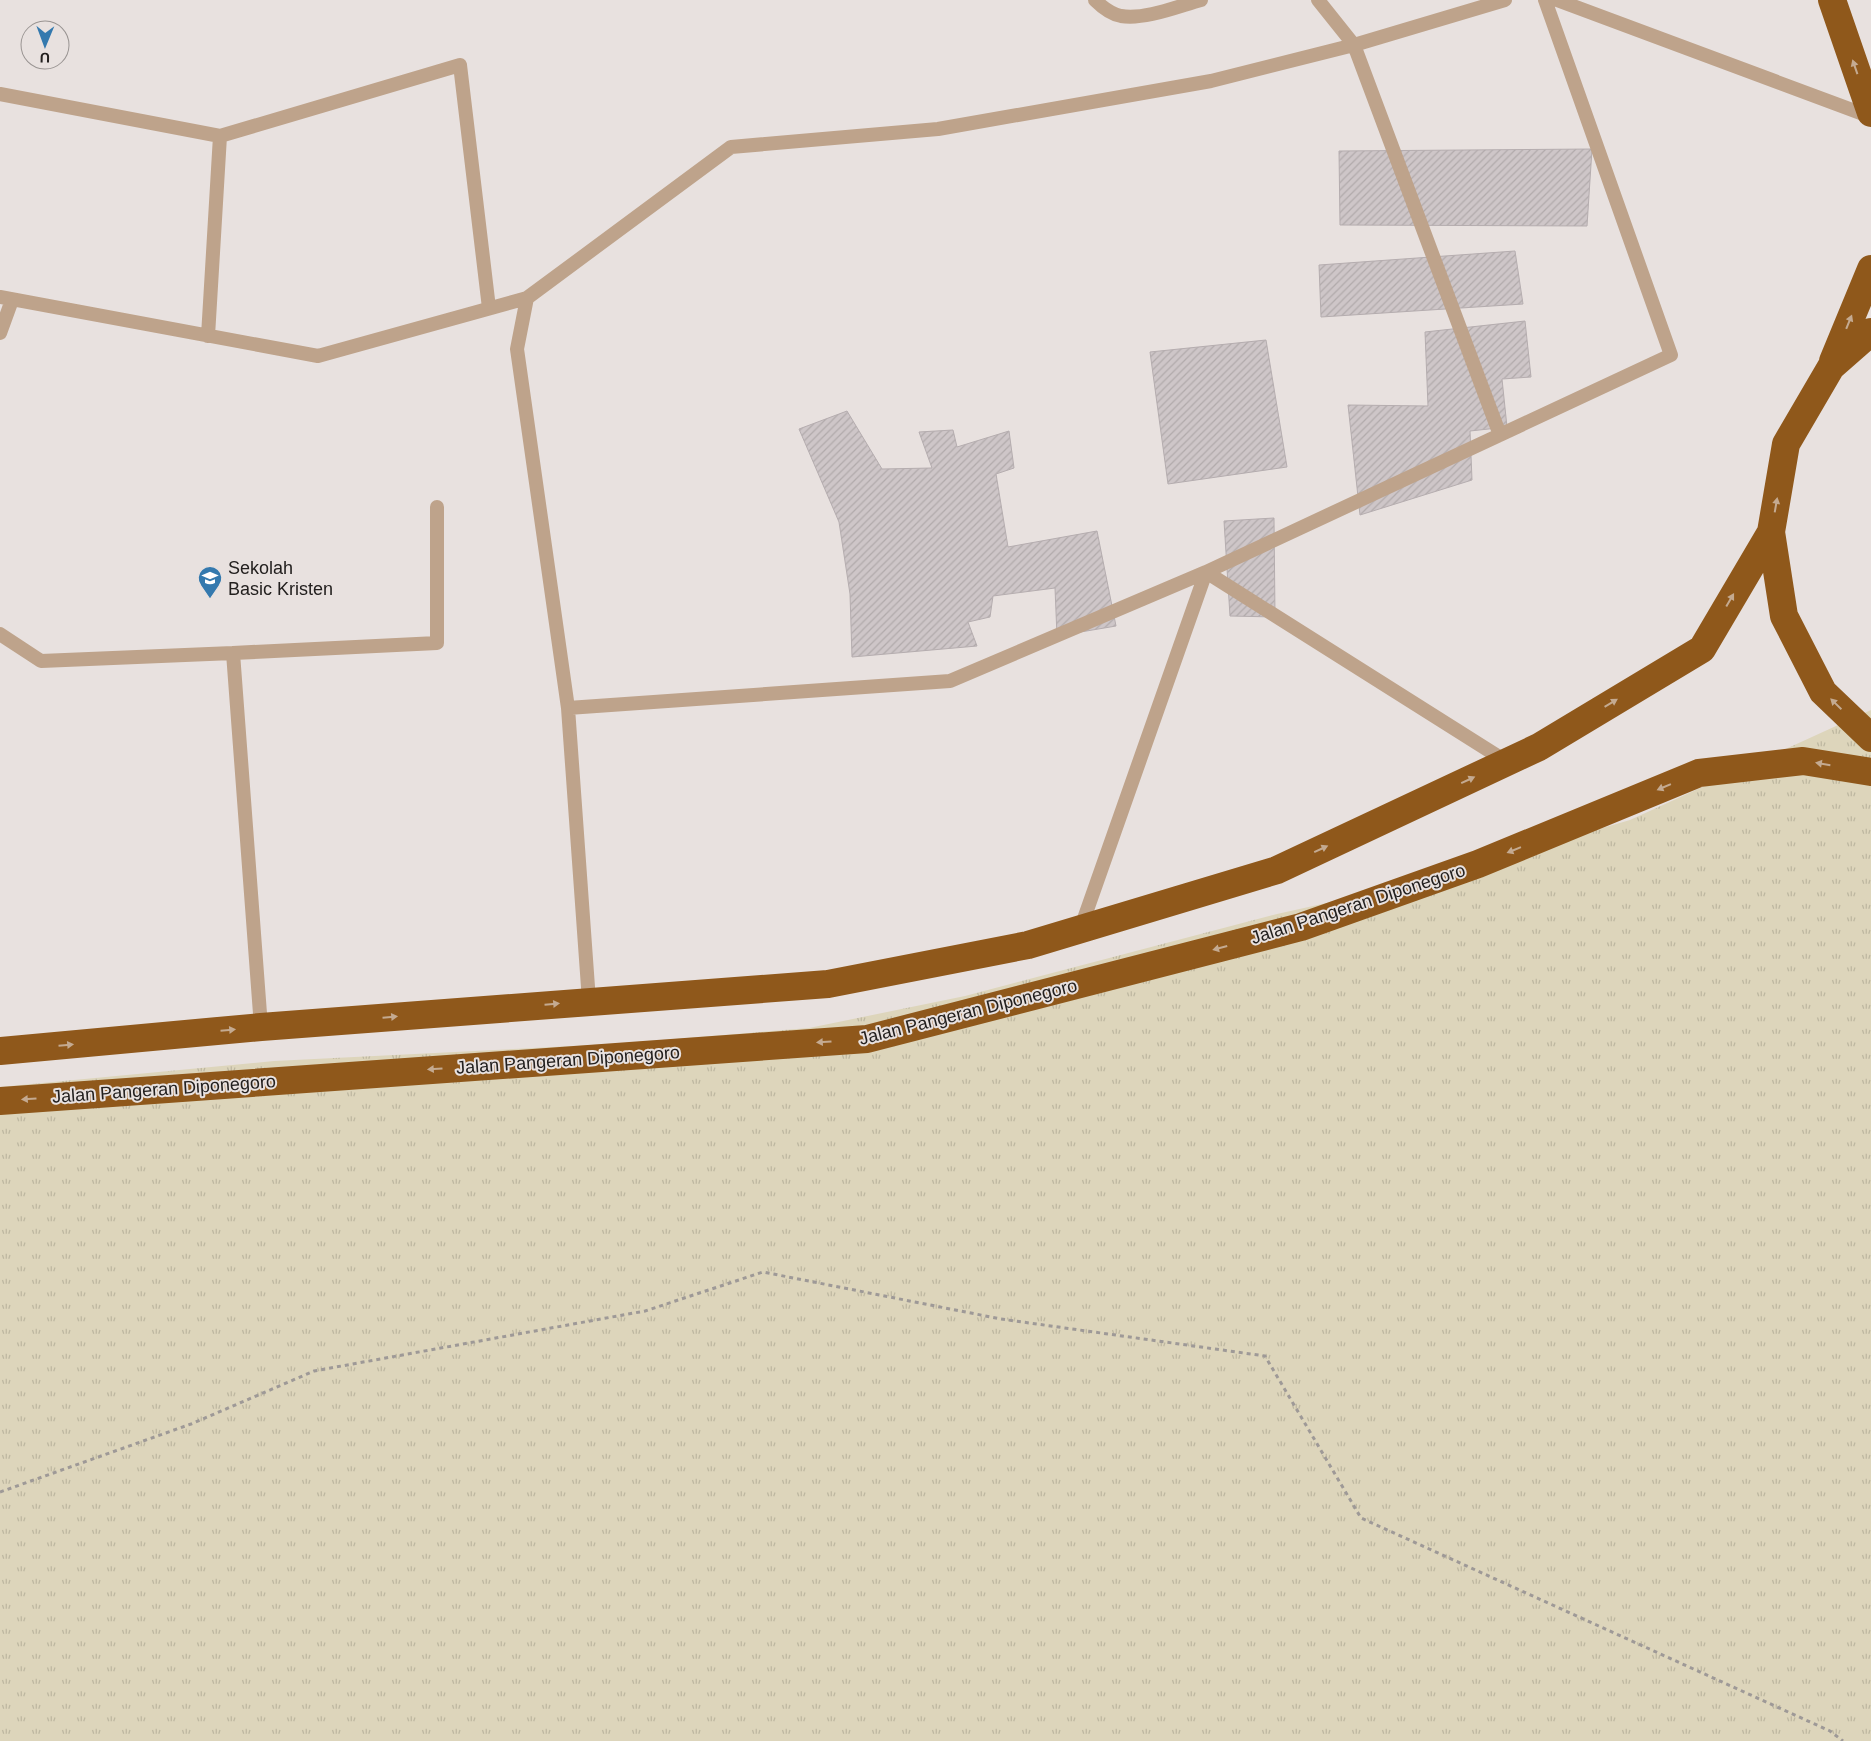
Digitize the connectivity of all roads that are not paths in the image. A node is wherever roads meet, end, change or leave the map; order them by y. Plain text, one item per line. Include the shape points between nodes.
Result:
1 (1095, 0) edge
2 (1201, 0) edge
3 (1318, 0) edge
4 (1505, 0) edge
5 (1545, 0) edge
6 (1557, 0) edge
7 (1832, 0) edge
8 (1354, 45) junction
9 (0, 94) edge
10 (1871, 113) edge
11 (1871, 117) edge
12 (220, 136) junction
13 (1871, 268) edge
14 (6, 298) edge
15 (527, 298) junction
16 (489, 308) junction
17 (1871, 332) edge
18 (0, 333) edge
19 (208, 336) junction
20 (1831, 367) junction
21 (1500, 435) junction
22 (436, 506) dead end
23 (1771, 532) junction
24 (1206, 572) junction
25 (0, 634) edge
26 (233, 653) junction
27 (568, 708) junction
28 (1871, 738) edge
29 (1507, 762) junction
30 (1871, 772) edge
31 (1080, 930) junction
32 (589, 1001) junction
33 (261, 1027) junction
34 (0, 1051) edge
35 (0, 1101) edge

1 - 2 lane via 1120,16 1141,16
3 - 8 lane
4 - 8 lane
5 - 21 lane via 1671,355
6 - 11 lane
10 -> 7 highway
8 - 15 lane via 1212,81 938,129 731,147
8 - 21 lane
9 - 12 lane
12 - 16 lane via 460,64
12 - 19 lane
20 -> 13 highway
14 - 18 lane
14 - 19 lane
15 - 16 lane
15 - 27 lane via 517,349
16 - 19 lane via 318,356
17 - 20 highway
23 -> 20 highway via 1786,444
21 - 24 lane
22 - 26 lane via 437,643
28 -> 23 highway via 1823,692 1784,616
29 -> 23 highway via 1539,747 1702,649
24 - 27 lane via 950,681
24 - 29 lane
24 - 31 lane
25 - 26 lane via 41,661
26 - 33 lane
27 - 32 lane
31 -> 29 highway via 1277,870
30 -> 35 highway, Jalan Pangeran Diponegoro via 1803,760 1699,773 1478,864 1301,927 867,1039
31 - 32 highway via 1028,946 828,984
33 -> 32 highway
34 -> 33 highway

